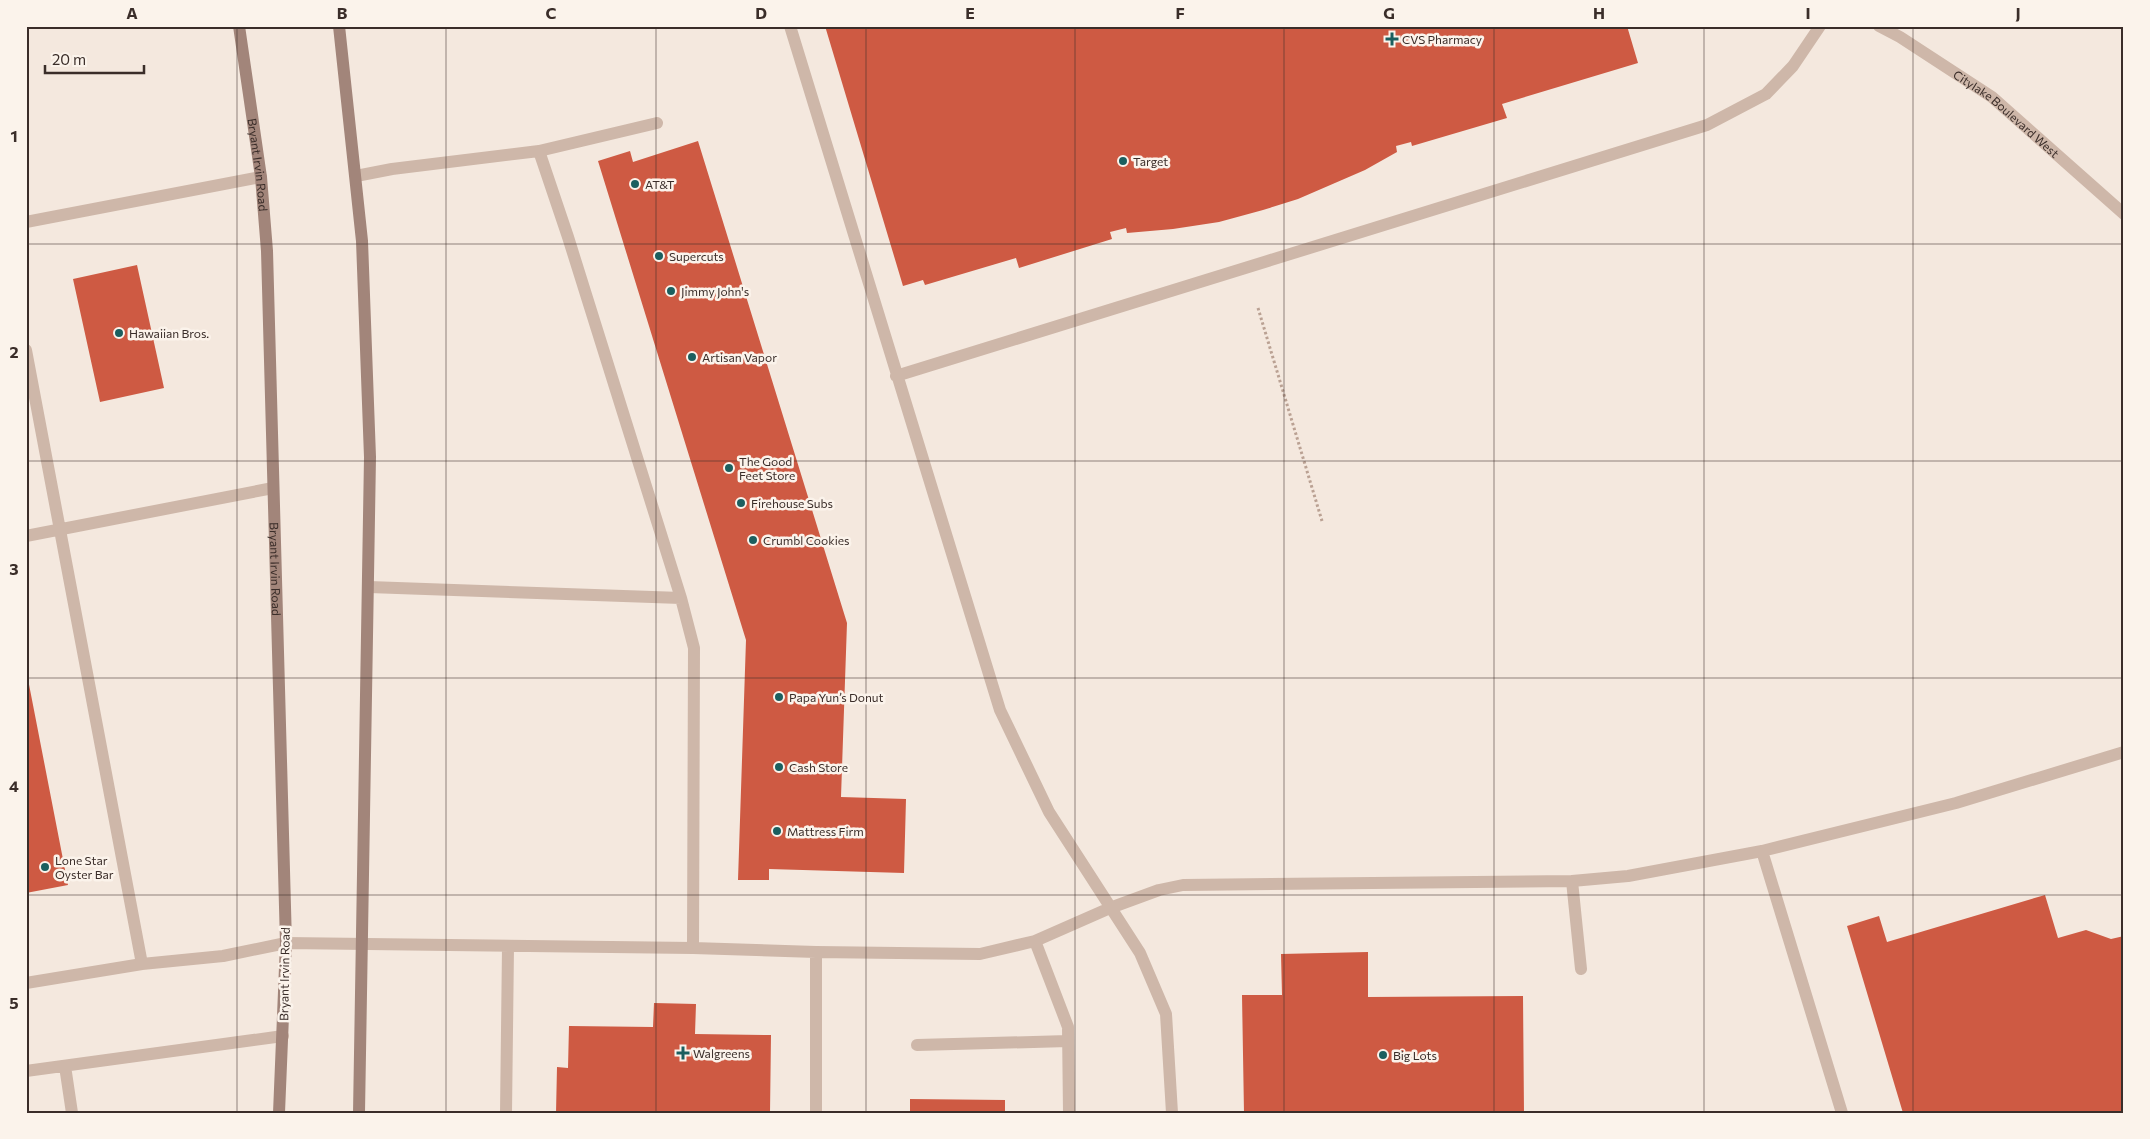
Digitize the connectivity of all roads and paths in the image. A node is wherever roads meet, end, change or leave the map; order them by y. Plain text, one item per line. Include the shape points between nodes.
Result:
1 (239, 26) edge
2 (339, 26) edge
3 (790, 26) edge
4 (1820, 26) edge
5 (1879, 26) edge
6 (657, 123) dead end
7 (539, 151) junction
8 (356, 176) junction
9 (261, 177) junction
10 (2124, 214) edge
11 (26, 222) edge
12 (1258, 308) dead end
13 (26, 350) edge
14 (896, 376) junction
15 (273, 488) junction
16 (1322, 521) dead end
17 (61, 530) junction
18 (26, 536) edge
19 (368, 587) junction
20 (681, 598) junction
21 (2124, 752) edge
22 (1762, 850) junction
23 (1572, 881) junction
24 (1110, 908) junction
25 (1035, 941) junction
26 (286, 943) junction
27 (362, 943) junction
28 (508, 947) junction
29 (693, 948) junction
30 (816, 952) junction
31 (142, 964) junction
32 (1582, 969) dead end
33 (26, 983) edge
34 (283, 1036) junction
35 (1068, 1041) junction
36 (917, 1045) dead end
37 (65, 1066) junction
38 (26, 1071) edge
39 (72, 1113) edge
40 (279, 1113) edge
41 (359, 1113) edge
42 (506, 1113) edge
43 (816, 1113) edge
44 (1069, 1113) edge
45 (1172, 1113) edge
46 (1842, 1113) edge

1 - 9 main road, Bryant Irvin Road
2 - 8 main road
3 - 14 street
4 - 14 street via 1793,66 1766,94 1707,125
5 - 10 street, Citylake Boulevard West via 1992,97
6 - 7 street
7 - 8 street
7 - 20 street
8 - 19 main road via 362,241 369,447
9 - 11 street
9 - 15 main road, Bryant Irvin Road via 267,251
12 - 16 path
13 - 17 street
14 - 24 street via 1000,710 1049,812
15 - 17 street
15 - 26 main road, Bryant Irvin Road
17 - 18 street
17 - 31 street
19 - 20 street
19 - 27 main road
20 - 29 street via 694,648
21 - 22 street via 1956,803
22 - 23 street via 1628,876
22 - 46 street
23 - 24 street via 1183,885
23 - 32 street
24 - 25 street
24 - 45 street via 1140,953 1166,1014
25 - 30 street via 980,954
25 - 35 street via 1068,1027
26 - 27 street
26 - 31 street via 222,956
26 - 34 main road, Bryant Irvin Road
27 - 28 street
27 - 41 main road
28 - 29 street
28 - 42 street
29 - 30 street
30 - 43 street
31 - 33 street
34 - 37 street
34 - 40 main road, Bryant Irvin Road
35 - 36 street
35 - 44 street
37 - 38 street
37 - 39 street

